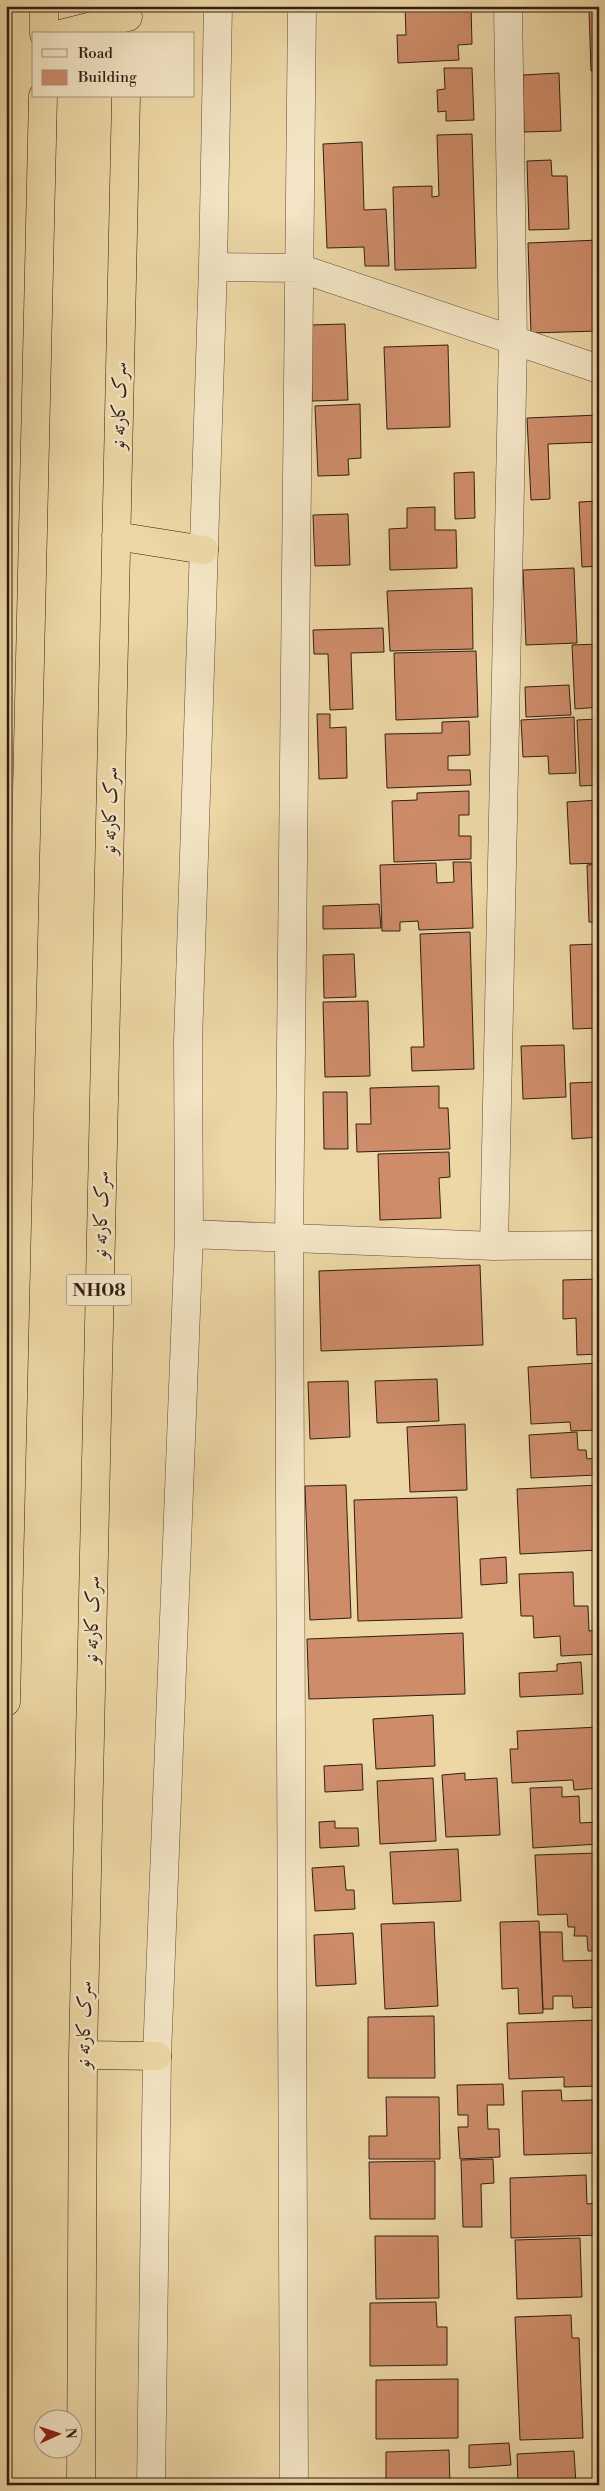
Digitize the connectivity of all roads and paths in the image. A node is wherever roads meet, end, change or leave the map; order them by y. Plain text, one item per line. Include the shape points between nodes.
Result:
1 (44, 6) edge
2 (218, 6) edge
3 (302, 6) edge
4 (508, 6) edge
5 (128, 19) edge
6 (44, 32) edge
7 (69, 32) edge
8 (42, 98) edge
9 (126, 98) edge
10 (213, 267) junction
11 (299, 268) junction
12 (513, 342) junction
13 (599, 369) edge
14 (116, 536) junction
15 (204, 550) junction
16 (16, 938) edge
17 (189, 1234) junction
18 (290, 1238) junction
19 (599, 1245) edge
20 (494, 1246) junction
21 (6, 1702) edge
22 (83, 2055) junction
23 (158, 2056) junction
24 (81, 2485) edge
25 (151, 2485) edge
26 (294, 2485) edge

1 - 6 highway
2 - 10 street
3 - 11 street
4 - 12 street
5 - 7 highway
8 - 16 highway
9 - 14 highway, سرک کارته نو / NH08
10 - 11 street
10 - 15 street
11 - 12 street
11 - 18 street
12 - 13 street
12 - 20 street
14 - 15 highway
14 - 22 highway, سرک کارته نو / NH08
15 - 17 street via 188,1042
16 - 21 highway
17 - 18 street
17 - 23 street
18 - 20 street
18 - 26 street
19 - 20 street
22 - 23 highway
22 - 24 highway, سرک کارته نو / NH08
23 - 25 street

